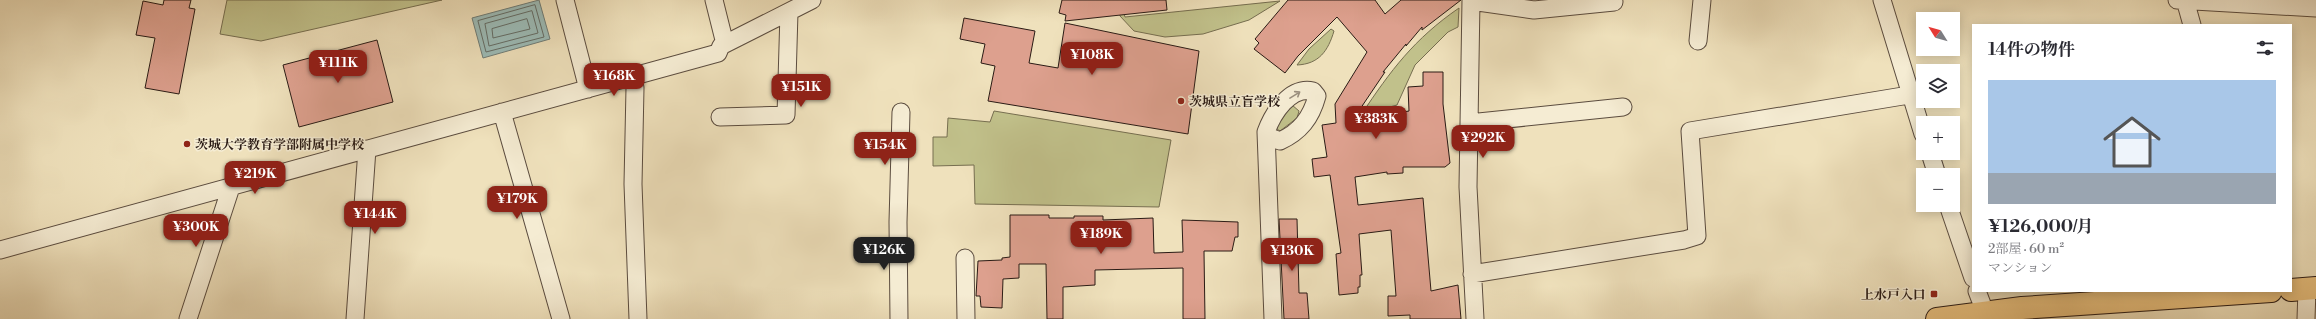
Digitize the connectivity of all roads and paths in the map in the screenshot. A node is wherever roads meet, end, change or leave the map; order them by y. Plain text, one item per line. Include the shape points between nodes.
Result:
1 (565, 0) edge
2 (714, 0) edge
3 (812, 0) edge
4 (1471, 0) edge
5 (1702, 0) edge
6 (1882, 0) edge
7 (2190, 0) edge
8 (1614, 2) dead end
9 (2316, 8) edge
10 (789, 12) junction
11 (2192, 24) edge
12 (1698, 41) dead end
13 (721, 48) junction
14 (633, 76) junction
15 (588, 89) junction
16 (1909, 94) junction
17 (1623, 107) dead end
18 (502, 112) junction
19 (901, 112) dead end
20 (1917, 116) edge
21 (720, 117) dead end
22 (1469, 123) junction
23 (1267, 136) dead end
24 (367, 149) junction
25 (231, 187) junction
26 (1950, 212) edge
27 (0, 250) edge
28 (965, 258) dead end
29 (1472, 274) junction
30 (1972, 275) edge
31 (2305, 289) edge
32 (1977, 292) edge
33 (2231, 292) edge
34 (2191, 293) edge
35 (1985, 312) junction
36 (188, 319) edge
37 (355, 319) edge
38 (561, 319) edge
39 (638, 319) edge
40 (898, 319) edge
41 (966, 319) edge
42 (1273, 319) edge
43 (1474, 319) edge
44 (1937, 319) edge
45 (2306, 319) edge

1 - 15 street
2 - 13 street
3 - 10 street
4 - 8 street via 1534,10
4 - 22 street
5 - 12 street
6 - 16 street
7 - 9 street
7 - 11 street
10 - 13 street
10 - 21 street via 786,115
13 - 14 street
14 - 15 street
14 - 39 street
15 - 18 street
16 - 20 street
16 - 29 street via 1690,132 1698,236
17 - 22 street
18 - 24 street
18 - 38 street
19 - 40 street
22 - 29 street via 1468,186
23 - 42 street via 1265,144 1270,208
24 - 25 street
24 - 37 street
25 - 27 street
25 - 36 street
26 - 30 street
28 - 41 street
29 - 43 street
31 - 45 street
32 - 35 street
33 - 34 highway
34 - 35 highway
35 - 44 highway

